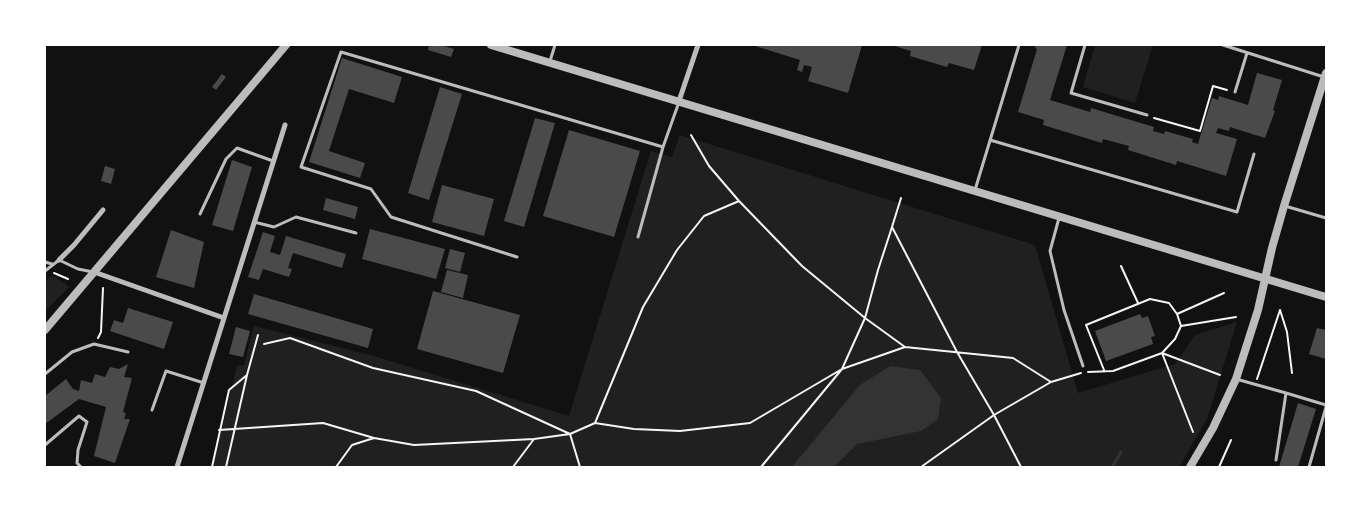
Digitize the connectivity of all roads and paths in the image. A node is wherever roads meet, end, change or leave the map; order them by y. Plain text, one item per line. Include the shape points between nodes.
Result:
1 (286, 45) edge
2 (491, 45) edge
3 (555, 45) edge
4 (698, 45) edge
5 (1019, 45) edge
6 (1085, 45) edge
7 (1223, 45) edge
8 (1248, 52) junction
9 (550, 63) junction
10 (1325, 75) edge
11 (1235, 92) joint
12 (679, 101) junction
13 (1146, 116) joint
14 (285, 125) dead end
15 (691, 135) dead end
16 (990, 140) junction
17 (663, 148) junction
18 (1254, 154) dead end
19 (274, 161) junction
20 (974, 192) junction
21 (901, 198) dead end
22 (739, 201) junction
23 (1284, 206) junction
24 (103, 210) dead end
25 (200, 214) dead end
26 (1059, 216) junction
27 (1326, 218) edge
28 (254, 222) junction
29 (892, 227) junction
30 (356, 233) dead end
31 (638, 237) dead end
32 (517, 257) dead end
33 (58, 260) junction
34 (45, 262) edge
35 (53, 265) junction
36 (1121, 266) dead end
37 (46, 270) edge
38 (94, 272) junction
39 (68, 279) dead end
40 (1265, 280) junction
41 (103, 288) dead end
42 (1224, 294) dead end
43 (1326, 297) edge
44 (1138, 303) junction
45 (1177, 314) junction
46 (1236, 317) dead end
47 (224, 318) junction
48 (865, 318) junction
49 (1181, 326) junction
50 (45, 330) edge
51 (258, 335) dead end
52 (94, 344) junction
53 (264, 344) dead end
54 (905, 348) junction
55 (128, 352) dead end
56 (957, 352) junction
57 (1162, 353) junction
58 (1083, 366) dead end
59 (842, 369) junction
60 (1104, 370) junction
61 (45, 374) edge
62 (1292, 374) dead end
63 (247, 375) junction
64 (1220, 375) dead end
65 (1236, 379) junction
66 (1050, 382) junction
67 (204, 383) junction
68 (1255, 385) junction
69 (1286, 393) junction
70 (1326, 406) edge
71 (152, 410) dead end
72 (994, 415) junction
73 (596, 423) junction
74 (219, 430) junction
75 (234, 430) junction
76 (1193, 432) dead end
77 (570, 434) junction
78 (374, 438) junction
79 (534, 438) junction
80 (1231, 440) dead end
81 (45, 445) edge
82 (1276, 460) dead end
83 (80, 467) edge
84 (177, 467) edge
85 (212, 467) edge
86 (226, 467) edge
87 (336, 467) edge
88 (513, 467) edge
89 (580, 467) edge
90 (761, 467) edge
91 (922, 467) edge
92 (1021, 467) edge
93 (1190, 467) edge
94 (1219, 467) edge
95 (1310, 467) edge

1 - 38 street
2 - 9 street
3 - 9 lane
4 - 12 street
5 - 16 lane
6 - 13 lane via 1071,93
7 - 8 lane
8 - 10 lane
8 - 11 lane
9 - 12 street
10 - 23 street
11 - 13 path via 1213,86 1200,131
12 - 17 lane
12 - 20 street
14 - 19 street
15 - 22 path via 709,166
16 - 18 lane via 1238,212
16 - 20 lane
17 - 31 lane
17 - 32 lane via 341,52 301,167 371,189 390,217
19 - 25 lane via 237,148 226,159
19 - 28 street
20 - 26 street
21 - 29 path
22 - 48 path via 802,266
22 - 73 path via 704,216 677,250 644,307
23 - 27 lane
23 - 40 street
24 - 33 street
26 - 40 street
26 - 58 lane via 1050,251 1064,310
28 - 30 lane via 274,227 296,217
28 - 47 street
29 - 48 path
29 - 56 path
33 - 35 lane
33 - 38 lane
34 - 35 lane
35 - 37 lane
36 - 44 path
37 - 39 path
38 - 47 street
38 - 50 street
40 - 43 street
40 - 65 street
41 - 52 path via 100,332
42 - 45 path
44 - 45 path via 1150,299 1169,303
44 - 60 path via 1086,325
45 - 49 path
46 - 49 path
47 - 67 street
48 - 54 path
48 - 59 path
49 - 57 path via 1175,339
51 - 63 path
52 - 55 lane
52 - 61 lane via 72,352
53 - 77 path via 290,338 373,368 476,391
54 - 56 path
54 - 59 path
56 - 66 path via 1013,358
56 - 72 path
57 - 60 path via 1113,371
57 - 64 path
57 - 76 path
59 - 73 path via 750,423 680,430 634,429
59 - 90 path
60 - 66 path
62 - 68 path via 1287,332 1280,310
63 - 74 path via 229,390
63 - 75 path
65 - 68 lane
65 - 93 street
66 - 72 path
67 - 71 lane via 166,371
67 - 84 street
68 - 69 lane
69 - 70 lane
69 - 82 lane
70 - 95 lane
72 - 91 path
72 - 92 path
73 - 77 path
74 - 75 path
74 - 85 path
75 - 78 path via 323,423
75 - 86 path
77 - 79 path
77 - 89 path
78 - 79 path via 414,445
78 - 87 path via 352,444
79 - 88 path
80 - 94 path
81 - 83 lane via 79,416 87,422 78,450 77,463

